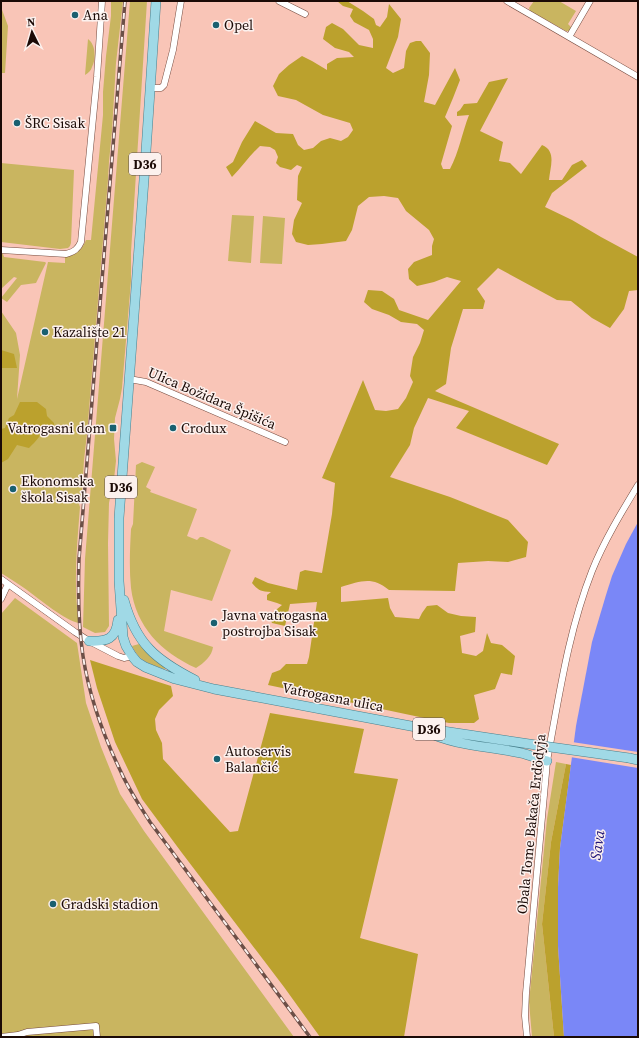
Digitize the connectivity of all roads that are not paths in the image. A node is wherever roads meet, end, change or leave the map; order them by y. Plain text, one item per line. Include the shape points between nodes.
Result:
1 (102, 1) edge
2 (156, 1) edge
3 (181, 1) edge
4 (279, 1) edge
5 (507, 1) edge
6 (590, 1) edge
7 (305, 14) dead end
8 (569, 37) junction
9 (638, 77) edge
10 (150, 88) junction
11 (1, 250) edge
12 (129, 380) junction
13 (285, 442) dead end
14 (638, 485) edge
15 (1, 579) edge
16 (119, 581) junction
17 (8, 584) junction
18 (1, 599) edge
19 (121, 607) junction
20 (89, 641) junction
21 (132, 656) junction
22 (214, 689) junction
23 (416, 727) junction
24 (638, 760) edge
25 (547, 761) junction
26 (1, 1037) edge
27 (97, 1037) edge
28 (527, 1037) edge

1 - 11 street via 80,246 71,253 62,254
2 - 10 main road, D36
3 - 10 street via 165,82 161,88
4 - 7 street
5 - 8 street
6 - 8 street
8 - 9 street
10 - 12 main road, D36
12 - 13 street, Ulica Božidara Špišića via 146,382
12 - 16 main road, D36 via 119,518
14 - 25 street, Obala Tome Bakača Erdödyja via 603,547 580,603
15 - 17 street
16 - 19 main road, D36
16 - 22 main road, D36 via 127,611 140,639 168,666
17 - 18 street
17 - 20 street
19 - 20 main road via 114,634 96,642
19 - 21 main road, D36 via 125,642
20 - 21 street via 118,656
21 - 22 main road, Vatrogasna ulica / D36 via 141,665 152,670
22 - 23 main road, Vatrogasna ulica / D36
23 - 24 main road, Vatrogasna ulica / D36, bridge
23 - 25 main road via 454,742 521,753
25 - 28 street, Obala Tome Bakača Erdödyja via 526,987
26 - 27 street via 96,1026

